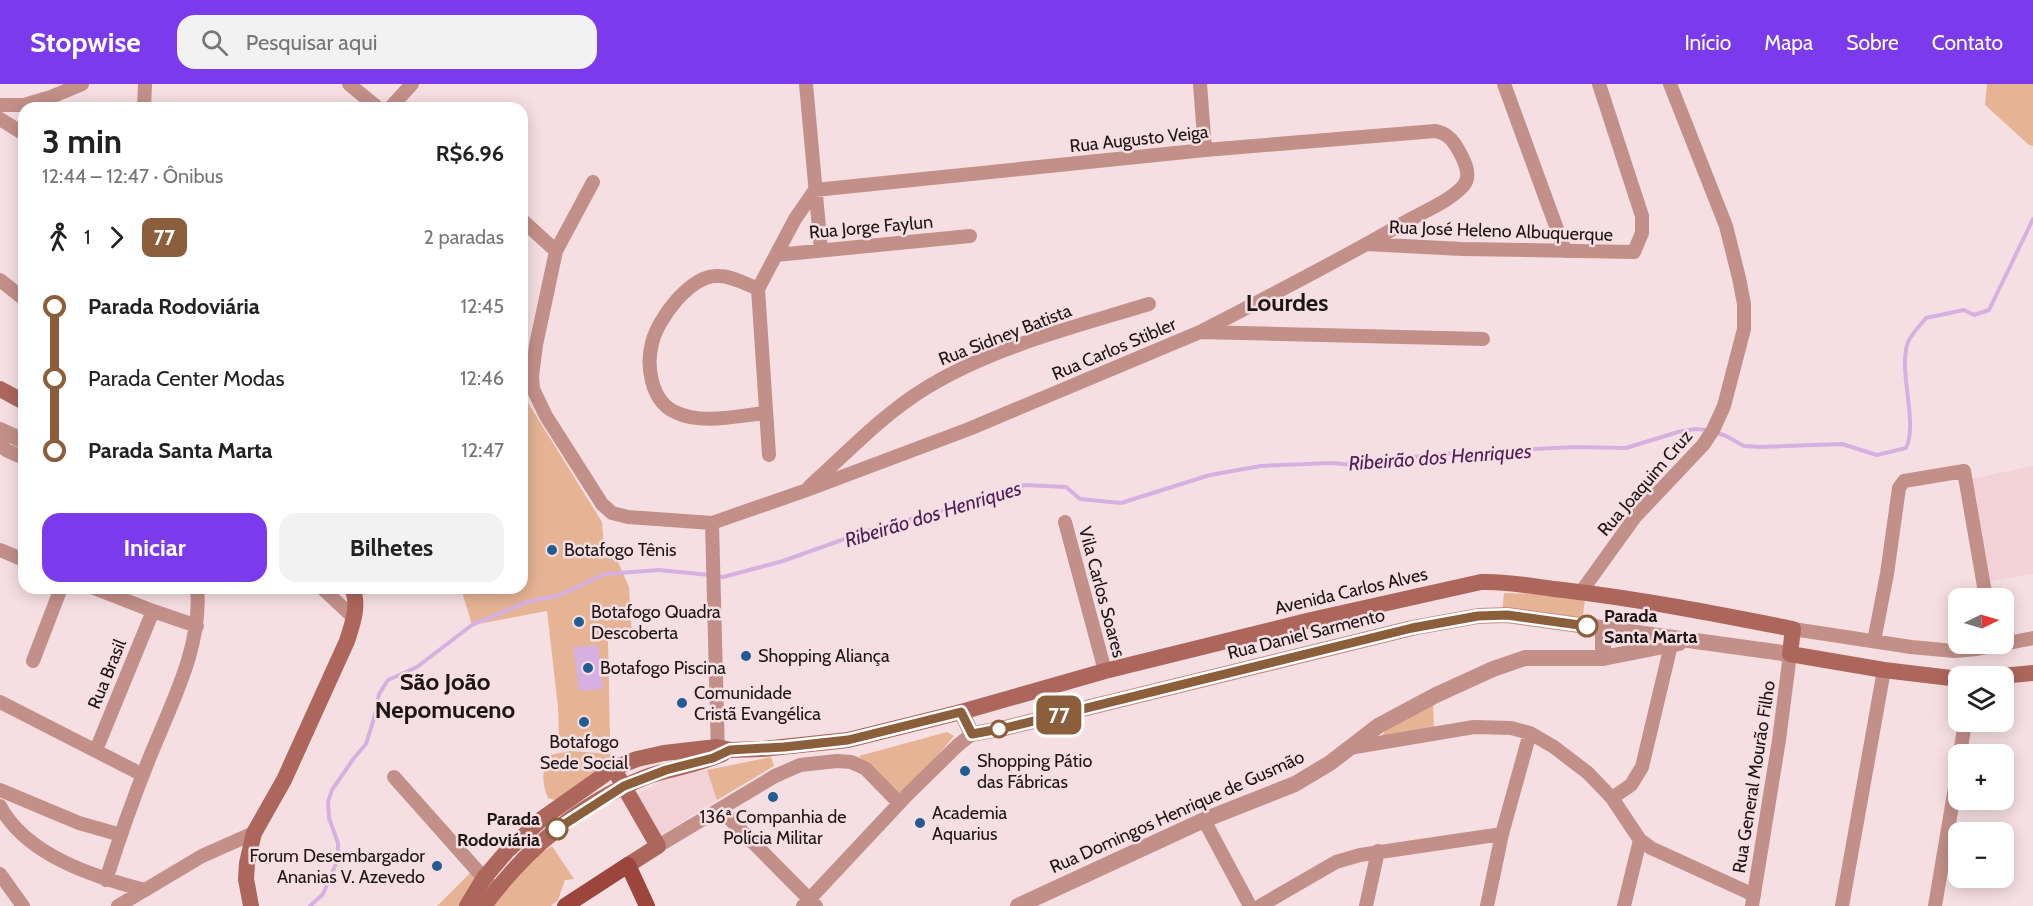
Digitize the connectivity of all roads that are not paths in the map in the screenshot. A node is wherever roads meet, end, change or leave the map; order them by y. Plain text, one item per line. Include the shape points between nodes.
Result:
1 (82, 84) edge
2 (145, 84) edge
3 (349, 84) edge
4 (412, 84) edge
5 (806, 84) edge
6 (1200, 84) edge
7 (1504, 84) edge
8 (1599, 84) edge
9 (1671, 84) edge
10 (34, 102) edge
11 (144, 102) edge
12 (371, 102) edge
13 (398, 102) edge
14 (0, 105) edge
15 (18, 105) edge
16 (0, 119) edge
17 (18, 130) edge
18 (1205, 150) junction
19 (593, 182) dead end
20 (815, 190) junction
21 (528, 225) edge
22 (970, 236) dead end
23 (1366, 244) junction
24 (821, 249) junction
25 (556, 251) junction
26 (1565, 251) junction
27 (776, 255) junction
28 (0, 280) edge
29 (758, 289) junction
30 (18, 294) edge
31 (1149, 304) dead end
32 (1200, 332) junction
33 (1483, 339) dead end
34 (0, 389) edge
35 (18, 399) edge
36 (765, 413) junction
37 (0, 430) edge
38 (18, 438) edge
39 (2, 447) edge
40 (18, 455) edge
41 (769, 455) dead end
42 (804, 491) junction
43 (1065, 522) dead end
44 (712, 523) junction
45 (0, 550) edge
46 (18, 558) edge
47 (1984, 588) edge
48 (1581, 592) junction
49 (59, 594) edge
50 (109, 594) edge
51 (197, 594) edge
52 (328, 594) edge
53 (353, 594) edge
54 (153, 611) junction
55 (354, 618) junction
56 (197, 626) junction
57 (1793, 629) junction
58 (1611, 630) junction
59 (2033, 638) edge
60 (1690, 641) junction
61 (1874, 641) junction
62 (2014, 642) edge
63 (1671, 645) junction
64 (1948, 650) edge
65 (1790, 654) junction
66 (1603, 658) junction
67 (33, 661) dead end
68 (1884, 670) junction
69 (1105, 671) junction
70 (2033, 673) edge
71 (2014, 675) edge
72 (1948, 678) edge
73 (0, 702) edge
74 (961, 712) junction
75 (1530, 733) junction
76 (972, 734) junction
77 (1349, 748) junction
78 (96, 750) junction
79 (722, 751) junction
80 (614, 768) junction
81 (143, 775) junction
82 (394, 777) dead end
83 (624, 786) junction
84 (0, 790) edge
85 (1612, 798) junction
86 (899, 803) junction
87 (0, 806) edge
88 (720, 809) junction
89 (1951, 810) edge
90 (1204, 820) junction
91 (254, 833) junction
92 (1502, 834) junction
93 (121, 835) junction
94 (1640, 840) junction
95 (658, 846) junction
96 (1378, 851) junction
97 (628, 865) junction
98 (0, 874) edge
99 (484, 878) junction
100 (106, 880) junction
101 (145, 890) junction
102 (1753, 901) edge
103 (809, 904) edge
104 (23, 906) edge
105 (118, 906) edge
106 (251, 906) edge
107 (468, 906) edge
108 (484, 906) edge
109 (565, 906) edge
110 (647, 906) edge
111 (1018, 906) edge
112 (1251, 906) edge
113 (1260, 906) edge
114 (1366, 906) edge
115 (1487, 906) edge
116 (1624, 906) edge
117 (1842, 906) edge
118 (1935, 906) edge

1 - 10 street
2 - 11 street
3 - 12 street
4 - 13 street
5 - 20 street
6 - 18 street
7 - 26 street
8 - 26 street, Rua José Heleno Albuquerque via 1642,216 1642,233 1634,252
9 - 48 street, Rua Joaquim Cruz via 1725,226 1744,304 1744,329 1728,392 1703,445 1635,517
14 - 15 street
16 - 17 street
18 - 20 street, Rua Augusto Veiga
18 - 23 street, Rua Augusto Veiga via 1435,131 1448,136 1459,150 1467,172 1464,185
19 - 25 street
20 - 24 street
20 - 27 street
21 - 25 street
22 - 24 street, Rua Jorge Faylun
23 - 26 street, Rua José Heleno Albuquerque
23 - 32 street
24 - 27 street, Rua Jorge Faylun
25 - 44 street via 532,376 533,388 546,416 602,504 612,513
27 - 29 street
28 - 30 street
29 - 36 street
29 - 36 street via 718,275 695,284 658,327 652,343 650,371 658,396 674,412 715,418
31 - 42 street, Rua Sidney Batista via 957,371 900,405
32 - 33 street, Rua Carlos Stibler
32 - 42 street, Rua Carlos Stibler via 969,429
34 - 35 main road
36 - 41 street
37 - 38 street
39 - 40 street
42 - 44 street, Rua Carlos Stibler
43 - 69 street, Vila Carlos Soares
44 - 79 street
45 - 46 street
47 - 61 street via 1964,471 1904,481 1899,488
48 - 57 main road, Avenida Carlos Alves
48 - 69 main road, Avenida Carlos Alves via 1481,582
49 - 67 street
50 - 54 street
51 - 56 street
52 - 55 street
53 - 55 main road
54 - 56 street
54 - 78 street, Rua Brasil
55 - 91 main road via 284,780
56 - 81 street via 192,651
57 - 61 street
57 - 65 main road
58 - 60 street
58 - 66 street
58 - 76 street, Rua Daniel Sarmento via 1507,615 1451,620
59 - 62 street
60 - 63 street, Rua Domingos Henrique de Gusmão
60 - 65 street
61 - 64 street
63 - 66 street, Rua Domingos Henrique de Gusmão
63 - 85 street via 1642,767 1631,785
65 - 68 main road
65 - 102 street, Rua General Mourão Filho
66 - 77 street, Rua Domingos Henrique de Gusmão via 1543,657 1509,662 1426,700 1378,726
68 - 72 main road
68 - 117 street
69 - 74 main road, Avenida Carlos Alves
70 - 71 main road
73 - 78 street
74 - 76 street
74 - 79 main road, Avenida Carlos Alves via 848,740
75 - 77 street via 1510,728 1474,728
75 - 85 street via 1588,773
75 - 92 street
76 - 86 street
77 - 90 street, Rua Domingos Henrique de Gusmão via 1295,784
78 - 81 street
79 - 80 main road via 664,753
79 - 83 main road
80 - 83 main road
80 - 99 main road via 543,818
81 - 93 street
82 - 99 street
83 - 95 main road
83 - 99 main road via 571,819 520,861
84 - 93 street via 79,823
85 - 94 street
86 - 88 street via 866,769 837,761 789,769
86 - 103 street
87 - 100 street via 18,830 37,846
88 - 95 street
88 - 103 street
89 - 118 street
90 - 111 street, Rua Domingos Henrique de Gusmão
90 - 112 street
91 - 101 street via 202,856
91 - 106 main road via 246,879
92 - 96 street
92 - 115 street
93 - 100 street
94 - 102 street
94 - 116 street
95 - 97 main road
96 - 113 street via 1336,862
96 - 114 street
97 - 109 main road
97 - 110 main road
98 - 104 street
99 - 107 main road
99 - 108 main road
100 - 101 street
101 - 105 street

